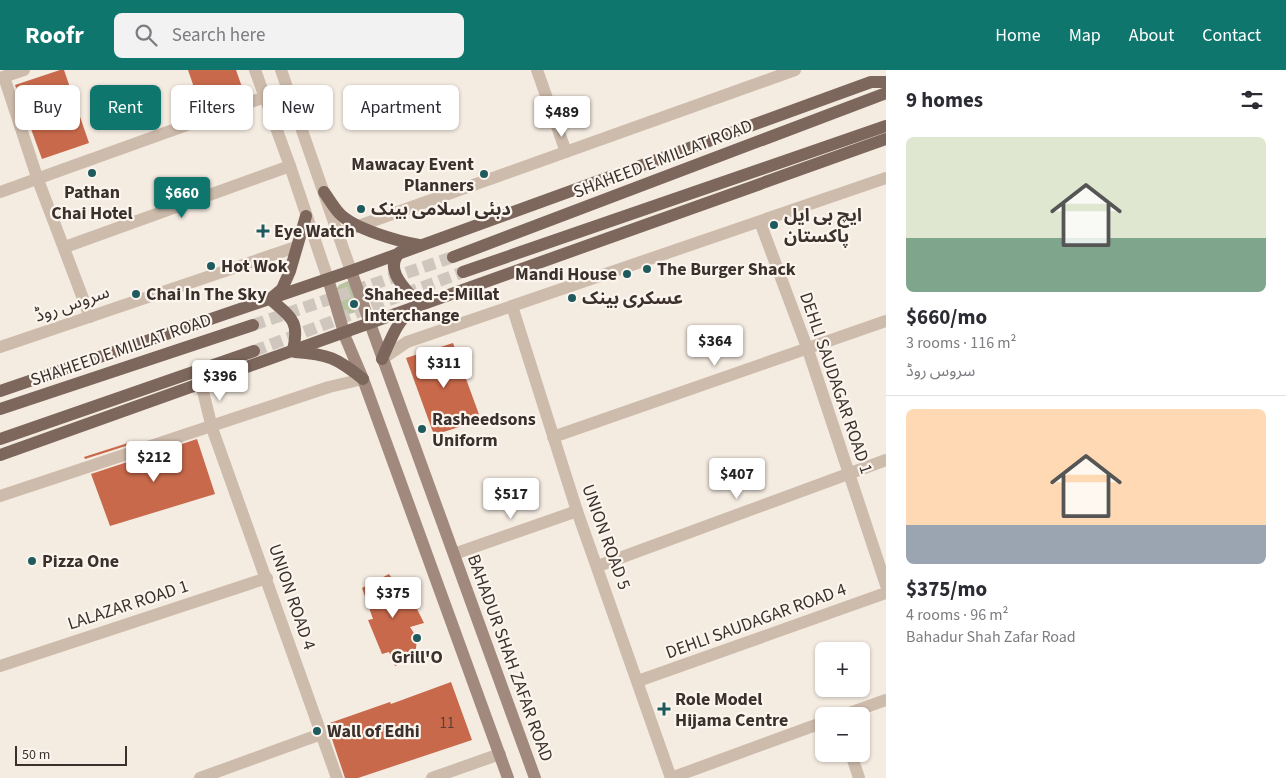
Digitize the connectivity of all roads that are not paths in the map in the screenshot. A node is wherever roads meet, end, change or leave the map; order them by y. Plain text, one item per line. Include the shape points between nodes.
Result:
1 (24, 70) edge
2 (255, 70) edge
3 (281, 70) edge
4 (537, 70) edge
5 (795, 70) edge
6 (2, 77) edge
7 (886, 82) edge
8 (263, 92) edge
9 (886, 93) edge
10 (263, 98) edge
11 (886, 126) edge
12 (277, 130) edge
13 (886, 139) edge
14 (566, 152) junction
15 (290, 166) junction
16 (886, 178) edge
17 (38, 180) junction
18 (0, 192) edge
19 (324, 192) junction
20 (306, 216) junction
21 (760, 222) junction
22 (360, 225) junction
23 (339, 233) junction
24 (422, 245) junction
25 (65, 247) junction
26 (296, 247) junction
27 (400, 252) junction
28 (453, 258) tunnel mouth
29 (351, 271) junction
30 (463, 272) tunnel mouth
31 (328, 279) junction
32 (270, 299) junction
33 (423, 304) junction
34 (512, 306) junction
35 (90, 317) junction
36 (886, 321) edge
37 (369, 323) junction
38 (253, 325) tunnel mouth
39 (344, 332) junction
40 (0, 347) edge
41 (808, 350) junction
42 (254, 351) tunnel mouth
43 (291, 351) junction
44 (382, 359) junction
45 (363, 378) junction
46 (201, 383) junction
47 (0, 392) edge
48 (0, 409) edge
49 (212, 428) junction
50 (553, 437) junction
51 (0, 438) edge
52 (0, 455) edge
53 (886, 460) edge
54 (848, 474) junction
55 (0, 496) edge
56 (577, 511) junction
57 (454, 554) junction
58 (598, 566) junction
59 (267, 578) junction
60 (886, 585) edge
61 (886, 593) edge
62 (0, 666) edge
63 (638, 681) junction
64 (886, 700) edge
65 (866, 707) edge
66 (815, 725) edge
67 (321, 734) junction
68 (500, 754) junction
69 (854, 762) edge
70 (200, 778) edge
71 (337, 778) edge
72 (432, 778) edge
73 (508, 778) edge
74 (535, 778) edge
75 (671, 778) edge
76 (859, 778) edge

1 - 6 street
2 - 8 street
3 - 19 street, BAHADUR SHAH ZAFAR ROAD
4 - 14 street
5 - 14 street
6 - 17 street
7 - 24 main road via 871,82
9 - 28 main road, SHAHEED E MILLAT ROAD
10 - 17 street
11 - 30 main road
12 - 15 street
13 - 33 main road
14 - 22 street
15 - 20 street
15 - 25 street
16 - 21 street
17 - 18 street
17 - 25 street
19 - 22 main road via 340,214
19 - 23 street, BAHADUR SHAH ZAFAR ROAD
20 - 26 main road
20 - 31 street
21 - 34 street
21 - 41 street, DEHLI SAUDAGAR ROAD 1
22 - 23 street
22 - 24 main road
23 - 29 street, BAHADUR SHAH ZAFAR ROAD
24 - 27 main road
25 - 35 street
26 - 32 main road via 282,289
26 - 35 street, سروس روڈ
27 - 29 main road
27 - 33 main road via 394,261 394,272
29 - 31 main road
29 - 37 main road, BAHADUR SHAH ZAFAR ROAD
31 - 32 main road
31 - 39 main road
32 - 43 main road via 294,322 297,334
32 - 47 main road
33 - 37 main road
33 - 44 main road via 407,313 394,331
34 - 44 street via 407,342
34 - 50 street, UNION ROAD 5
35 - 40 street, سروس روڈ
36 - 41 street
37 - 39 main road
37 - 44 main road, BAHADUR SHAH ZAFAR ROAD
38 - 48 main road, SHAHEED E MILLAT ROAD
39 - 43 main road
39 - 45 main road
41 - 50 street
41 - 54 street, DEHLI SAUDAGAR ROAD 1
42 - 51 main road
43 - 45 main road via 327,355
43 - 46 main road
44 - 57 main road, BAHADUR SHAH ZAFAR ROAD
45 - 49 street
45 - 68 main road
46 - 49 street, UNION ROAD 4
46 - 52 main road
49 - 55 street
49 - 59 street, UNION ROAD 4
50 - 56 street, UNION ROAD 5
53 - 54 street
54 - 58 street
54 - 60 street, DEHLI SAUDAGAR ROAD 1
56 - 57 street
56 - 58 street, UNION ROAD 5
57 - 74 main road, BAHADUR SHAH ZAFAR ROAD
58 - 63 street, UNION ROAD 5
59 - 62 street, LALAZAR ROAD 1
59 - 67 street, UNION ROAD 4
61 - 63 street, DEHLI SAUDAGAR ROAD 4
63 - 75 street, UNION ROAD 5
64 - 65 street
66 - 75 street
67 - 70 street
67 - 71 street, UNION ROAD 4
68 - 72 street
68 - 73 main road
69 - 76 street

